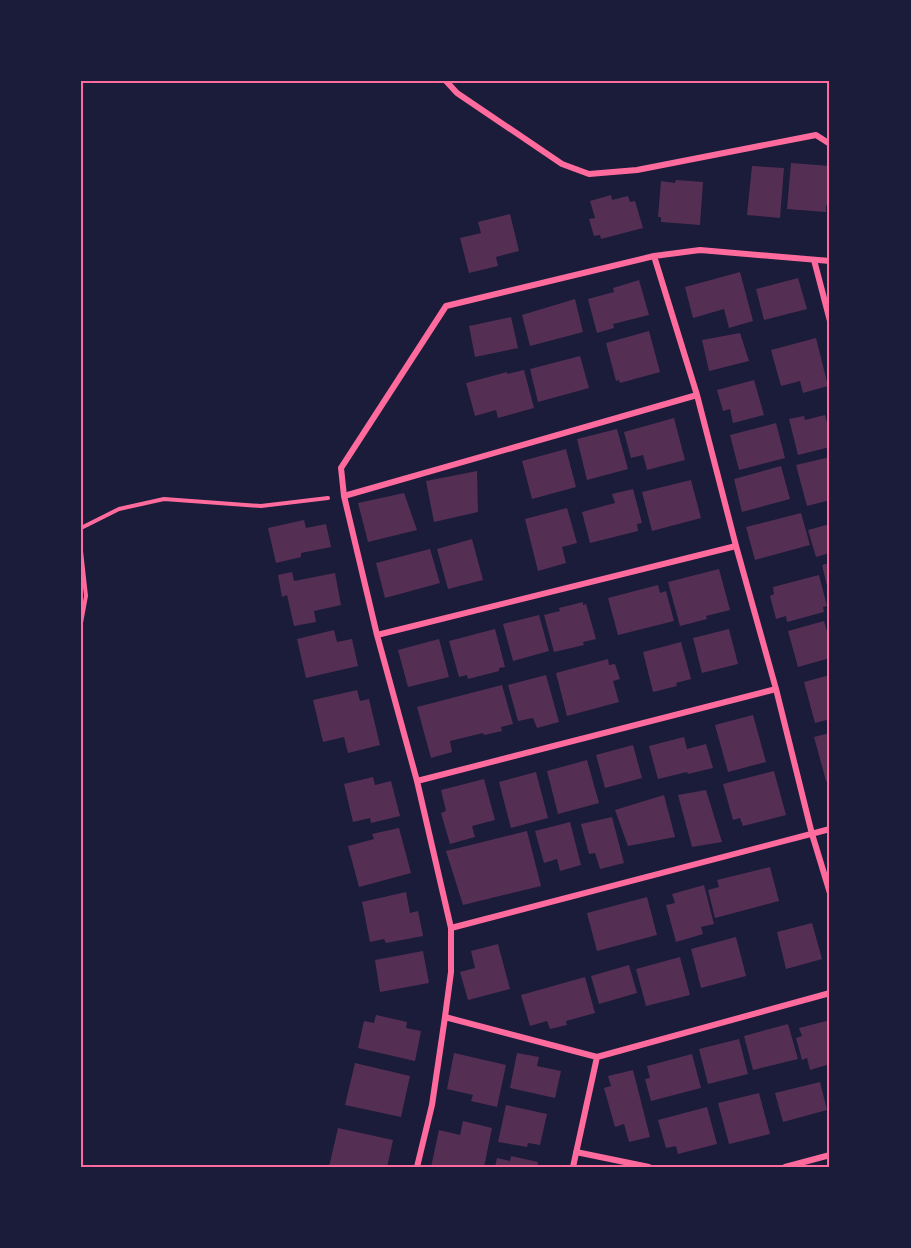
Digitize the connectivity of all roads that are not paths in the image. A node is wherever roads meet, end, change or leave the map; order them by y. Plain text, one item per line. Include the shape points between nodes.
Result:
1 (446, 81) edge
2 (830, 144) edge
3 (654, 256) junction
4 (814, 260) junction
5 (830, 261) edge
6 (830, 321) edge
7 (697, 395) junction
8 (344, 496) junction
9 (736, 546) junction
10 (377, 635) junction
11 (776, 689) junction
12 (417, 781) junction
13 (830, 829) edge
14 (812, 834) junction
15 (830, 893) edge
16 (451, 928) junction
17 (830, 993) edge
18 (445, 1017) junction
19 (597, 1057) junction
20 (576, 1152) junction
21 (830, 1155) edge
22 (417, 1167) edge
23 (573, 1167) edge
24 (649, 1167) edge
25 (785, 1167) edge

1 - 2 street via 457,93 562,164 590,174 637,170 816,135
3 - 4 street via 700,250
3 - 7 street
3 - 8 street via 447,306 341,468
4 - 5 street
4 - 6 street
7 - 8 street
7 - 9 street
8 - 10 street
9 - 10 street
9 - 11 street
10 - 12 street
11 - 12 street
11 - 14 street
12 - 16 street
13 - 14 street
14 - 15 street
14 - 16 street
16 - 18 street
17 - 19 street
18 - 19 street
18 - 22 street via 432,1105
19 - 20 street
20 - 23 street
20 - 24 street
21 - 25 street

